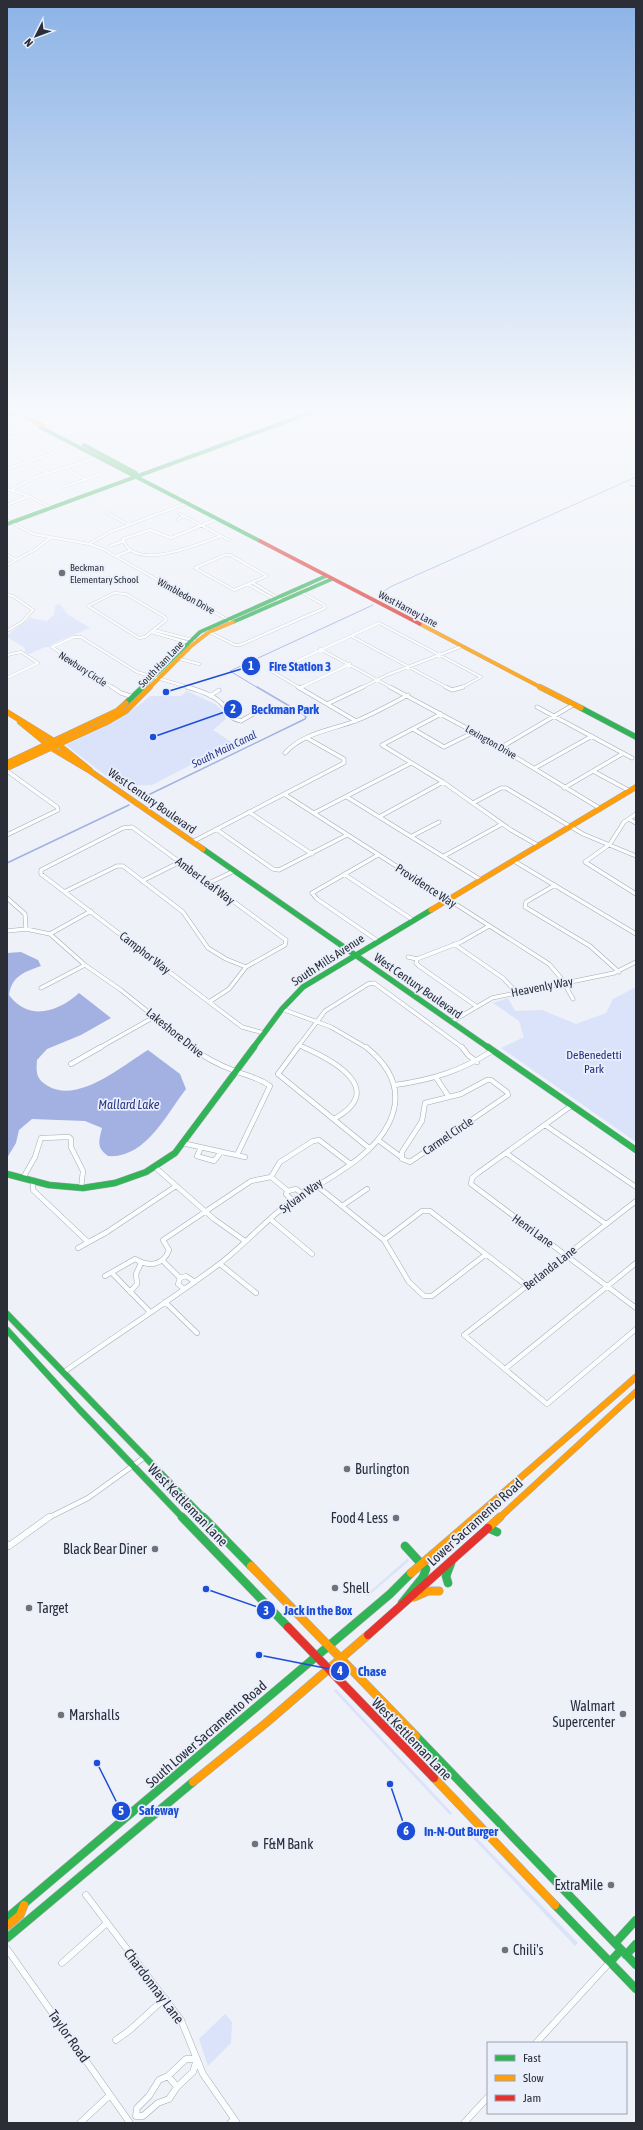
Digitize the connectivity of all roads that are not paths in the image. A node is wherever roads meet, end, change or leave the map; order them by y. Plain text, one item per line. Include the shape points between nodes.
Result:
1 (40, 510) edge
2 (167, 510) edge
3 (201, 510) edge
4 (107, 513) dead end
5 (180, 514) dead end
6 (184, 516) junction
7 (178, 518) dead end
8 (217, 519) junction
9 (8, 522) edge
10 (128, 525) junction
11 (202, 525) junction
12 (220, 536) junction
13 (51, 537) junction
14 (229, 540) dead end
15 (124, 541) junction
16 (89, 544) junction
17 (110, 546) dead end
18 (129, 551) junction
19 (7, 555) edge
20 (116, 556) junction
21 (16, 560) junction
22 (7, 565) edge
23 (329, 578) junction
24 (253, 583) junction
25 (249, 584) junction
26 (301, 592) junction
27 (7, 595) edge
28 (278, 599) junction
29 (229, 620) junction
30 (7, 631) edge
31 (152, 631) junction
32 (206, 631) junction
33 (350, 635) junction
34 (192, 642) junction
35 (460, 646) junction
36 (320, 649) junction
37 (7, 655) edge
38 (442, 655) junction
39 (180, 659) junction
40 (199, 664) dead end
41 (350, 664) junction
42 (410, 667) junction
43 (7, 678) edge
44 (156, 679) junction
45 (378, 680) junction
46 (299, 688) junction
47 (219, 690) dead end
48 (408, 695) junction
49 (210, 696) junction
50 (134, 697) junction
51 (327, 704) junction
52 (573, 705) junction
53 (537, 707) dead end
54 (7, 712) edge
55 (253, 714) dead end
56 (441, 714) junction
57 (554, 716) junction
58 (356, 721) junction
59 (412, 729) junction
60 (474, 732) junction
61 (592, 736) junction
62 (636, 737) edge
63 (308, 738) junction
64 (53, 744) junction
65 (500, 748) junction
66 (284, 753) dead end
67 (622, 754) junction
68 (632, 758) dead end
69 (7, 763) edge
70 (411, 763) junction
71 (7, 768) edge
72 (535, 768) junction
73 (7, 771) edge
74 (592, 771) junction
75 (443, 782) junction
76 (636, 787) edge
77 (564, 788) junction
78 (630, 791) junction
79 (284, 794) junction
80 (347, 797) junction
81 (473, 803) junction
82 (601, 809) junction
83 (249, 812) junction
84 (314, 813) junction
85 (636, 814) edge
86 (379, 817) junction
87 (629, 819) junction
88 (439, 822) dead end
89 (636, 823) edge
90 (502, 824) junction
91 (571, 827) junction
92 (216, 829) junction
93 (7, 835) edge
94 (347, 835) junction
95 (412, 836) junction
96 (192, 842) junction
97 (610, 844) junction
98 (539, 846) junction
99 (312, 854) junction
100 (378, 855) junction
101 (444, 856) junction
102 (636, 856) edge
103 (514, 861) junction
104 (180, 862) junction
105 (49, 865) joint
106 (234, 871) junction
107 (344, 874) junction
108 (481, 880) junction
109 (142, 881) junction
110 (209, 883) junction
111 (555, 885) junction
112 (66, 892) junction
113 (636, 894) edge
114 (7, 898) edge
115 (448, 900) junction
116 (91, 911) junction
117 (413, 920) junction
118 (489, 926) junction
119 (26, 929) junction
120 (7, 931) edge
121 (50, 934) junction
122 (636, 934) edge
123 (378, 941) junction
124 (454, 944) junction
125 (354, 956) junction
126 (408, 957) dead end
127 (416, 959) junction
128 (636, 962) edge
129 (85, 965) junction
130 (246, 967) junction
131 (619, 972) junction
132 (564, 982) junction
133 (41, 988) dead end
134 (516, 992) junction
135 (573, 999) dead end
136 (208, 1002) junction
137 (476, 1006) junction
138 (282, 1009) junction
139 (154, 1017) junction
140 (316, 1022) junction
141 (451, 1022) junction
142 (264, 1033) junction
143 (299, 1045) junction
144 (492, 1051) junction
145 (477, 1062) junction
146 (70, 1064) dead end
147 (235, 1071) junction
148 (437, 1079) junction
149 (395, 1085) junction
150 (449, 1097) junction
151 (572, 1106) junction
152 (334, 1119) junction
153 (545, 1125) junction
154 (378, 1140) junction
155 (182, 1143) junction
156 (201, 1148) junction
157 (369, 1148) junction
158 (636, 1150) edge
159 (221, 1152) junction
160 (506, 1153) junction
161 (237, 1155) junction
162 (245, 1157) dead end
163 (401, 1157) junction
164 (349, 1163) junction
165 (156, 1168) junction
166 (7, 1174) edge
167 (271, 1177) junction
168 (23, 1178) junction
169 (33, 1180) junction
170 (316, 1185) junction
171 (176, 1186) junction
172 (636, 1187) edge
173 (81, 1188) junction
174 (367, 1190) dead end
175 (288, 1191) junction
176 (303, 1194) junction
177 (293, 1201) junction
178 (636, 1201) edge
179 (342, 1206) junction
180 (206, 1212) junction
181 (270, 1219) junction
182 (606, 1224) junction
183 (384, 1240) junction
184 (245, 1241) junction
185 (88, 1242) junction
186 (78, 1248) dead end
187 (312, 1254) dead end
188 (485, 1255) junction
189 (566, 1255) junction
190 (163, 1261) junction
191 (140, 1263) junction
192 (636, 1263) edge
193 (220, 1264) junction
194 (112, 1274) junction
195 (105, 1276) dead end
196 (180, 1278) junction
197 (195, 1282) junction
198 (527, 1286) junction
199 (607, 1286) junction
200 (184, 1289) junction
201 (130, 1292) junction
202 (256, 1293) dead end
203 (165, 1302) junction
204 (636, 1308) edge
205 (150, 1312) junction
206 (7, 1314) edge
207 (636, 1329) edge
208 (7, 1330) edge
209 (197, 1333) dead end
210 (505, 1369) junction
211 (64, 1372) junction
212 (636, 1377) edge
213 (636, 1392) edge
214 (145, 1457) junction
215 (134, 1465) junction
216 (488, 1528) junction
217 (497, 1532) dead end
218 (492, 1536) dead end
219 (7, 1544) edge
220 (405, 1546) dead end
221 (457, 1556) junction
222 (422, 1563) junction
223 (448, 1583) dead end
224 (439, 1591) dead end
225 (401, 1606) junction
226 (329, 1645) junction
227 (316, 1656) junction
228 (342, 1658) junction
229 (328, 1669) junction
230 (86, 1895) dead end
231 (25, 1903) junction
232 (7, 1918) edge
233 (636, 1920) edge
234 (107, 1923) junction
235 (7, 1926) edge
236 (7, 1938) edge
237 (615, 1943) junction
238 (636, 1944) edge
239 (7, 1949) edge
240 (621, 1950) junction
241 (626, 1955) junction
242 (610, 1962) junction
243 (62, 1963) dead end
244 (636, 1965) edge
245 (636, 1989) edge
246 (165, 1998) junction
247 (116, 2040) dead end
248 (537, 2042) edge
249 (197, 2059) junction
250 (168, 2076) junction
251 (177, 2087) junction
252 (110, 2095) junction
253 (487, 2097) edge
254 (136, 2116) junction
255 (130, 2122) edge
256 (234, 2122) edge
257 (80, 2123) edge
258 (464, 2123) edge

1 - 9 main road
2 - 10 street
3 - 8 main road, West Harney Lane
4 - 10 street
5 - 6 street
6 - 7 street
6 - 11 street
8 - 11 street
8 - 23 main road, West Harney Lane
9 - 13 street, Wimbledon Drive via 27,532
10 - 16 street
11 - 12 street
11 - 15 street via 171,538 150,530 123,539
12 - 14 street
12 - 18 street via 192,547 179,548 159,555 136,554
13 - 16 street, Wimbledon Drive
13 - 21 street
15 - 17 street
15 - 18 street
16 - 20 street, Wimbledon Drive
18 - 20 street
19 - 21 street
20 - 29 street, Wimbledon Drive
21 - 22 street
23 - 26 main road, South Ham Lane
23 - 28 main road, South Ham Lane
23 - 35 main road, West Harney Lane
24 - 25 street
24 - 25 street via 267,575 230,555 196,567 232,590
24 - 28 street
25 - 28 street
26 - 28 main road, South Ham Lane
26 - 32 street via 325,608 240,645
27 - 30 street via 13,596 33,610 22,622
28 - 29 main road, South Ham Lane
29 - 32 main road, South Ham Lane
31 - 31 street via 166,620 165,617 123,593 114,593 88,604 142,640
31 - 34 street
32 - 34 main road, South Ham Lane
33 - 36 street
33 - 38 street via 379,623
33 - 42 street
34 - 39 main road, South Ham Lane
34 - 44 main road, South Ham Lane
35 - 38 street
35 - 52 main road, West Harney Lane
36 - 41 street, Lexington Drive
36 - 46 street via 273,672
37 - 43 street via 24,652 38,663
38 - 42 street
38 - 42 street via 481,677 457,690 452,690
39 - 40 street
39 - 44 main road, South Ham Lane
41 - 45 street, Lexington Drive
41 - 46 street
42 - 45 street
44 - 49 street
44 - 50 main road, South Ham Lane
44 - 50 street, Newbury Circle via 137,672 81,637 74,637 52,647 120,693
44 - 64 main road, South Ham Lane via 136,703 115,718
45 - 48 street, Lexington Drive
45 - 51 street
46 - 51 street
47 - 49 street
48 - 56 street, Lexington Drive
48 - 58 street
49 - 55 street via 223,704 227,714 238,721
50 - 64 main road, South Ham Lane via 109,716
51 - 58 street
52 - 57 street
52 - 62 main road, West Harney Lane
53 - 57 street
54 - 64 main road, West Century Boulevard
56 - 59 street
56 - 60 street, Lexington Drive
57 - 61 street
57 - 65 street
58 - 63 street
59 - 60 street via 444,746
59 - 70 street via 382,745
60 - 65 street, Lexington Drive
61 - 67 street
61 - 72 street
63 - 66 street
63 - 79 street via 345,761
64 - 69 main road, South Ham Lane
64 - 71 main road, South Ham Lane
64 - 96 main road, West Century Boulevard via 80,760 90,771
65 - 72 street, Lexington Drive
67 - 68 street
67 - 74 street
70 - 75 street
70 - 80 street
72 - 77 street, Lexington Drive
73 - 93 street via 58,810
74 - 77 street
74 - 78 street
75 - 81 street
75 - 86 street
76 - 78 main road, South Mills Avenue
77 - 82 street, Lexington Drive
78 - 82 main road, South Mills Avenue
79 - 83 street
79 - 84 street, Providence Way
80 - 84 street
80 - 86 street
81 - 90 street
81 - 91 street via 501,788 506,788
82 - 91 main road, South Mills Avenue
83 - 92 street
83 - 99 street
84 - 94 street, Providence Way
85 - 87 street
86 - 95 street
87 - 89 street
87 - 97 street via 620,827
88 - 95 street
90 - 98 street
90 - 101 street
91 - 97 street
91 - 98 main road, South Mills Avenue
92 - 96 street
92 - 99 street via 272,868 282,870
94 - 99 street
94 - 100 street, Providence Way
95 - 101 street
96 - 106 main road, West Century Boulevard
97 - 102 street
97 - 113 street via 586,861 587,865
98 - 103 main road, South Mills Avenue
100 - 107 street
100 - 115 street, Providence Way
101 - 108 street
103 - 108 main road, South Mills Avenue
103 - 111 street
104 - 105 street, Amber Leaf Way via 129,827
104 - 109 street
104 - 110 street, Amber Leaf Way
105 - 112 street, Camphor Way via 43,868 41,874
106 - 110 street
106 - 125 main road, West Century Boulevard
107 - 117 street
107 - 123 street via 313,892 317,899
108 - 115 main road, South Mills Avenue
109 - 112 street via 128,869 117,866
109 - 130 street via 187,915 208,948 226,960
110 - 130 street, Amber Leaf Way via 286,940 286,944
111 - 122 street
111 - 131 street via 524,904 525,907 590,946
112 - 116 street, Camphor Way
114 - 119 street via 27,914 29,921
115 - 117 main road, South Mills Avenue
115 - 118 street, Providence Way
116 - 121 street
116 - 136 street, Camphor Way
117 - 123 main road, South Mills Avenue
118 - 124 street
118 - 132 street, Providence Way via 548,964
119 - 120 street, Lakeshore Drive
119 - 121 street, Lakeshore Drive
121 - 129 street, Lakeshore Drive
123 - 125 main road, South Mills Avenue
124 - 127 street
124 - 134 street via 503,978
125 - 138 main road, South Mills Avenue via 303,987
125 - 141 main road, West Century Boulevard
126 - 127 street
127 - 137 street via 419,966
128 - 131 street, Heavenly Way
129 - 133 street
129 - 139 street, Lakeshore Drive
130 - 136 street via 229,989
131 - 132 street, Heavenly Way
132 - 134 street, Heavenly Way
132 - 135 street, Providence Way
134 - 137 street, Heavenly Way via 492,998
136 - 142 street, Camphor Way via 242,1026
137 - 141 street, Heavenly Way
138 - 140 street, Sylvan Way
138 - 142 main road, South Mills Avenue
139 - 146 street
139 - 147 street, Lakeshore Drive via 205,1058
140 - 143 street
140 - 145 street via 328,1008 368,984 374,984 461,1045
140 - 149 street, Sylvan Way via 371,1050 384,1064
141 - 144 main road, West Century Boulevard
142 - 147 main road, South Mills Avenue
143 - 152 street via 278,1074
143 - 152 street via 331,1060 352,1078 357,1097 350,1110
144 - 145 street
144 - 151 main road, West Century Boulevard
145 - 148 street
147 - 155 main road, South Mills Avenue
147 - 161 street, Lakeshore Drive via 259,1078 270,1088
148 - 149 street
148 - 150 street
149 - 154 street, Sylvan Way via 395,1108
150 - 163 street, Carmel Circle via 425,1102 422,1121
150 - 163 street, Carmel Circle via 471,1090 487,1080 491,1080 508,1093 412,1160 406,1162
151 - 153 street
151 - 158 main road, West Century Boulevard
152 - 157 street
153 - 160 street
153 - 172 street
154 - 157 street, Sylvan Way
154 - 163 street
155 - 156 street
155 - 165 main road, South Mills Avenue via 175,1153
156 - 159 street
156 - 159 street via 198,1158 214,1161
157 - 164 street, Sylvan Way
159 - 161 street
160 - 182 street
160 - 189 street, Henri Lane via 478,1173 471,1182 474,1187
161 - 162 street
164 - 167 street via 323,1142 316,1140 280,1162
164 - 170 street, Sylvan Way
165 - 171 street
165 - 173 main road, South Mills Avenue via 126,1182 105,1187
166 - 168 main road, South Mills Avenue
167 - 175 street
167 - 180 street via 251,1181
168 - 169 main road, South Mills Avenue
168 - 173 street via 35,1157 41,1138 69,1137 72,1139 72,1151 83,1171
169 - 173 main road, South Mills Avenue via 49,1185
169 - 185 street via 33,1190
170 - 176 street, Sylvan Way
170 - 179 street
171 - 180 street
171 - 185 street
174 - 179 street
175 - 176 street via 296,1189
175 - 177 street via 286,1194
176 - 177 street, Sylvan Way
177 - 181 street, Sylvan Way
178 - 182 street, Berlanda Lane
179 - 183 street
180 - 184 street
180 - 190 street via 163,1240 168,1250
181 - 184 street, Sylvan Way
181 - 187 street
182 - 189 street, Berlanda Lane
183 - 188 street via 422,1211 427,1210
183 - 188 street via 409,1282 419,1293 428,1297
184 - 193 street, Sylvan Way
185 - 186 street
188 - 198 street
189 - 198 street, Berlanda Lane
189 - 199 street, Henri Lane
190 - 191 street via 152,1264
190 - 196 street
191 - 194 street via 135,1259
191 - 201 street via 136,1274 137,1284
192 - 199 street
193 - 197 street, Sylvan Way
193 - 202 street
194 - 195 street
194 - 201 street
196 - 197 street via 186,1276
196 - 200 street via 178,1284
197 - 200 street, Sylvan Way
198 - 210 street, Berlanda Lane via 464,1335
199 - 204 street, Henri Lane
199 - 210 street
200 - 203 street, Sylvan Way
201 - 205 street
203 - 205 street, Sylvan Way
203 - 209 street
205 - 211 street, Sylvan Way
206 - 211 main road, West Kettleman Lane
207 - 210 street via 547,1404
208 - 215 main road, West Kettleman Lane
211 - 214 main road, West Kettleman Lane
212 - 222 main road, Lower Sacramento Road
213 - 216 main road, Lower Sacramento Road
214 - 215 street
214 - 226 main road, West Kettleman Lane
215 - 219 street via 88,1498 54,1514 8,1546
215 - 227 main road, West Kettleman Lane
216 - 217 main road
216 - 218 main road
216 - 221 main road, Lower Sacramento Road
220 - 222 main road
221 - 223 main road via 448,1571
221 - 225 main road, Lower Sacramento Road
222 - 225 main road via 426,1569 425,1574 405,1595
222 - 226 main road, Lower Sacramento Road
224 - 225 main road via 418,1594
225 - 228 main road, Lower Sacramento Road
226 - 227 main road, South Lower Sacramento Road
226 - 228 main road, West Kettleman Lane
227 - 229 main road, West Kettleman Lane
227 - 231 main road, South Lower Sacramento Road
228 - 229 main road, Lower Sacramento Road
228 - 237 main road, West Kettleman Lane
229 - 236 main road, South Lower Sacramento Road
229 - 242 main road, West Kettleman Lane
230 - 234 street, Chardonnay Lane
231 - 232 main road, South Lower Sacramento Road
231 - 235 main road via 20,1915
233 - 237 main road
234 - 243 street
234 - 246 street, Chardonnay Lane
237 - 240 main road, West Kettleman Lane
238 - 241 main road
239 - 252 street, Taylor Road
240 - 241 main road, West Kettleman Lane
240 - 242 main road
241 - 244 main road, West Kettleman Lane
242 - 245 main road, West Kettleman Lane
242 - 248 street
246 - 247 street
246 - 249 street, Chardonnay Lane via 184,2026
249 - 250 street via 186,2059
249 - 251 street via 193,2072
249 - 256 street, Chardonnay Lane via 208,2082
250 - 251 street
250 - 254 street via 159,2080 149,2096 137,2108
251 - 254 street via 169,2099 158,2103 143,2116
252 - 255 street, Taylor Road
252 - 257 street
253 - 258 street
254 - 255 street

